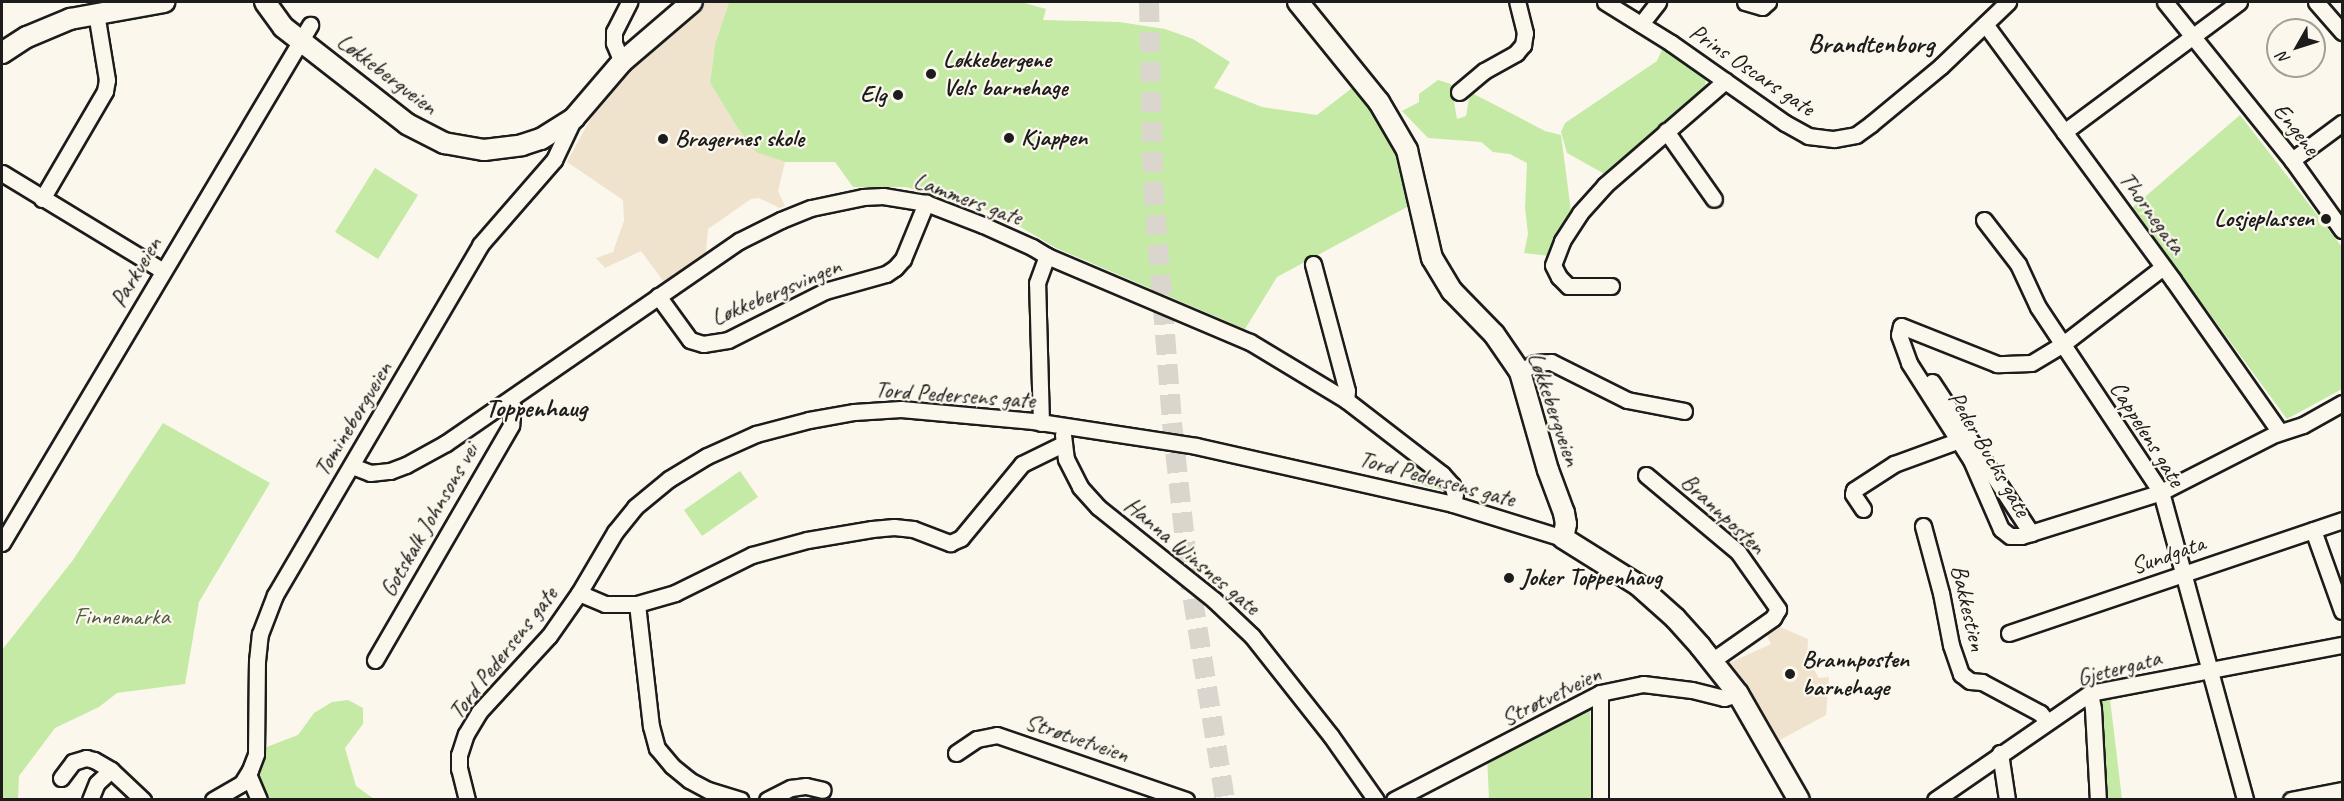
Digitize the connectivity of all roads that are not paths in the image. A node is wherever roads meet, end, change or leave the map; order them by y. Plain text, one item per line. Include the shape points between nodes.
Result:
1 (164, 2) edge
2 (265, 2) edge
3 (280, 2) edge
4 (629, 2) edge
5 (692, 2) edge
6 (1298, 2) edge
7 (1517, 2) edge
8 (1605, 2) edge
9 (1658, 2) edge
10 (1745, 2) edge
11 (1768, 2) edge
12 (2008, 2) edge
13 (2165, 2) edge
14 (2240, 2) edge
15 (2316, 2) edge
16 (96, 13) junction
17 (1641, 24) junction
18 (1985, 24) junction
19 (301, 32) junction
20 (2343, 32) edge
21 (2194, 36) junction
22 (2, 53) edge
23 (622, 62) junction
24 (1725, 81) junction
25 (1459, 92) dead end
26 (574, 118) junction
27 (2343, 123) edge
28 (1666, 130) junction
29 (2064, 132) junction
30 (2292, 160) junction
31 (2, 173) edge
32 (42, 199) junction
33 (1714, 199) dead end
34 (926, 203) junction
35 (1984, 220) dead end
36 (2343, 230) edge
37 (1047, 256) junction
38 (1314, 264) dead end
39 (2163, 267) junction
40 (164, 271) junction
41 (1611, 286) dead end
42 (658, 296) junction
43 (2062, 344) junction
44 (1902, 345) junction
45 (1520, 372) junction
46 (1346, 400) junction
47 (510, 401) junction
48 (2343, 403) edge
49 (1684, 411) dead end
50 (1041, 423) junction
51 (1063, 426) junction
52 (2280, 432) junction
53 (1956, 441) junction
54 (1063, 444) junction
55 (352, 466) junction
56 (1646, 475) dead end
57 (2161, 492) junction
58 (1453, 504) junction
59 (1863, 509) dead end
60 (2343, 520) edge
61 (1923, 526) dead end
62 (2313, 530) junction
63 (2031, 532) junction
64 (1563, 538) junction
65 (2, 543) edge
66 (2183, 573) junction
67 (579, 593) junction
68 (637, 604) junction
69 (2343, 611) edge
70 (2009, 633) dead end
71 (2343, 645) edge
72 (375, 660) dead end
73 (1713, 660) junction
74 (2211, 670) junction
75 (1600, 693) junction
76 (2090, 693) junction
77 (1738, 694) junction
78 (2047, 721) junction
79 (956, 753) dead end
80 (2000, 753) junction
81 (111, 770) junction
82 (248, 774) junction
83 (61, 778) dead end
84 (823, 789) dead end
85 (2343, 790) edge
86 (1184, 799) edge
87 (90, 800) edge
88 (143, 800) edge
89 (213, 800) edge
90 (259, 800) edge
91 (467, 800) edge
92 (741, 800) edge
93 (767, 800) edge
94 (1376, 800) edge
95 (1394, 800) edge
96 (1600, 800) edge
97 (1799, 800) edge
98 (1935, 800) edge
99 (2007, 800) edge
100 (2098, 800) edge
101 (2245, 800) edge
102 (2290, 800) edge

1 - 16 main road
2 - 19 main road, Løkkebergveien via 283,27
3 - 19 main road
4 - 23 street via 614,32
5 - 23 main road, Løkkebergveien
6 - 45 main road, Løkkebergveien via 1379,102 1407,150 1432,258 1452,291 1494,334
7 - 25 street via 1525,33 1522,45
8 - 17 street, Prins Oscars gate
9 - 17 street
10 - 11 street via 1762,7
12 - 18 street, Prins Oscars gate
13 - 21 street, Engene
14 - 21 street
15 - 20 street
16 - 22 main road via 38,31
16 - 32 street via 107,80 105,91
17 - 24 street, Prins Oscars gate
18 - 24 street, Prins Oscars gate via 1919,85 1856,135 1834,139 1808,136
18 - 29 street, Thornegata
19 - 26 main road, Løkkebergveien via 408,124 457,147 484,150 522,145 541,139
19 - 40 street, Parkveien
21 - 29 street
21 - 30 street, Engene
23 - 26 main road, Løkkebergveien
24 - 28 street
26 - 55 street, Tomineborgveien via 554,160 480,245
27 - 30 street
28 - 33 street
28 - 41 street via 1580,213 1557,253 1553,265 1568,286
29 - 39 street, Thornegata
30 - 36 street, Engene
31 - 32 street
32 - 40 street
34 - 37 street, Lammers gate
34 - 42 street, Lammers gate via 883,196 811,208 739,242
34 - 42 street, Løkkebergsvingen via 903,259 895,268 825,291 728,340 703,344 690,340
35 - 43 street, Cappelens gate via 2018,264 2038,307
37 - 46 street, Lammers gate via 1250,342
37 - 50 street via 1037,283
38 - 46 street via 1347,391
39 - 43 street
39 - 52 street, Thornegata
40 - 65 street, Parkveien
42 - 47 street, Lammers gate
43 - 44 street, Peder Buchs gate via 2031,363 1996,364 1901,326
43 - 57 street, Cappelens gate
44 - 53 street, Peder Buchs gate
44 - 63 street, Peder Buchs gate via 1915,357
45 - 49 street via 1535,363 1551,362 1627,400
45 - 64 main road, Løkkebergveien via 1564,513
46 - 58 street, Lammers gate via 1442,474 1452,485
47 - 55 street, Lammers gate via 406,465 370,473
47 - 72 street, Gotskalk Johnsons vei via 511,424
48 - 52 street, Peder Buchs gate
50 - 51 street, Tord Pedersens gate
50 - 67 street, Tord Pedersens gate via 901,409 843,414 756,434 707,456 669,479 635,507 615,532
51 - 54 street, Hanna Winsnes gate
51 - 58 street, Tord Pedersens gate via 1196,446
52 - 57 street, Peder Buchs gate
53 - 59 street via 1894,464 1854,490 1853,495
53 - 63 street, Peder Buchs gate via 1971,460 2001,529 2010,536
54 - 68 street via 1022,464 961,538 950,543 913,529 894,527 807,540 752,555 675,593
54 - 94 street, Hanna Winsnes gate via 1080,487 1098,507 1214,600 1252,636
55 - 82 street, Tomineborgveien via 303,543 266,614 256,661 256,754
56 - 73 street, Brannposten via 1738,552 1778,609 1773,618
57 - 63 street, Peder Buchs gate
57 - 66 street, Cappelens gate
58 - 64 street, Tord Pedersens gate
60 - 62 street, Sundgata
61 - 78 street, Bakkestien via 1961,674 2040,713
62 - 66 street, Sundgata
62 - 69 street
64 - 73 main road via 1638,585
66 - 70 street, Sundgata
66 - 74 street, Cappelens gate
67 - 68 street via 604,604
67 - 91 street, Tord Pedersens gate via 549,636 479,712 466,734 459,769
68 - 92 street via 657,748 689,780
71 - 74 street, Gjetergata
73 - 77 main road
74 - 76 street, Gjetergata
74 - 101 street, Cappelens gate
75 - 77 street, Strøtvetveien via 1643,684 1724,698
75 - 95 street, Strøtvetveien
75 - 96 street
76 - 78 street, Gjetergata
76 - 100 street
77 - 97 main road
78 - 80 street, Gjetergata
79 - 86 street, Strøtvetveien via 977,739 998,735
80 - 98 street, Gjetergata
80 - 99 street
81 - 83 street via 94,760 80,759 68,766
81 - 87 street via 97,783
81 - 88 street
82 - 89 street via 233,790
82 - 90 street
84 - 93 street via 791,788
85 - 102 street

